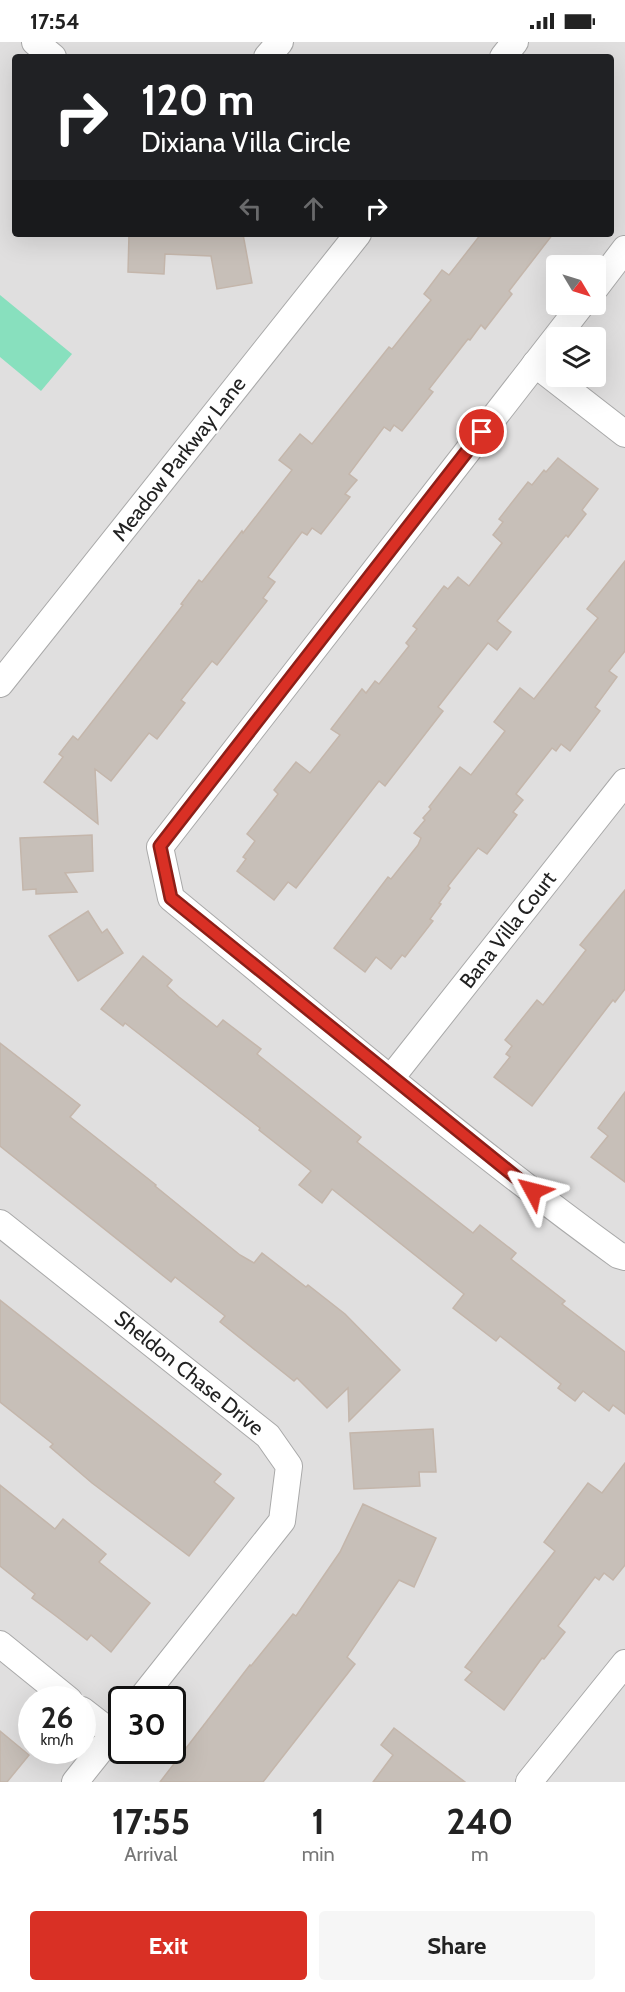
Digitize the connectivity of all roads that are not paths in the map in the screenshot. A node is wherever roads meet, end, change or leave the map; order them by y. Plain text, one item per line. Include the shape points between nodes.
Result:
1 (35, 42) edge
2 (279, 42) edge
3 (49, 54) edge
4 (269, 54) edge
5 (356, 237) edge
6 (625, 249) edge
7 (606, 274) edge
8 (573, 315) edge
9 (535, 364) junction
10 (625, 434) edge
11 (0, 684) edge
12 (625, 782) edge
13 (391, 1078) junction
14 (0, 1223) edge
15 (625, 1257) edge
16 (0, 1644) edge
17 (625, 1663) edge
18 (52, 1686) edge
19 (151, 1686) edge
20 (108, 1740) edge
21 (75, 1782) edge
22 (529, 1782) edge

1 - 3 street
2 - 4 street
5 - 11 street, Meadow Parkway Lane
6 - 7 street
8 - 9 street
9 - 10 street
9 - 13 street via 160,846 171,898
12 - 13 street, Bana Villa Court
13 - 15 street via 526,1186
14 - 19 street, Sheldon Chase Drive via 268,1436 289,1466 282,1521
16 - 18 street
17 - 22 street
20 - 21 street

